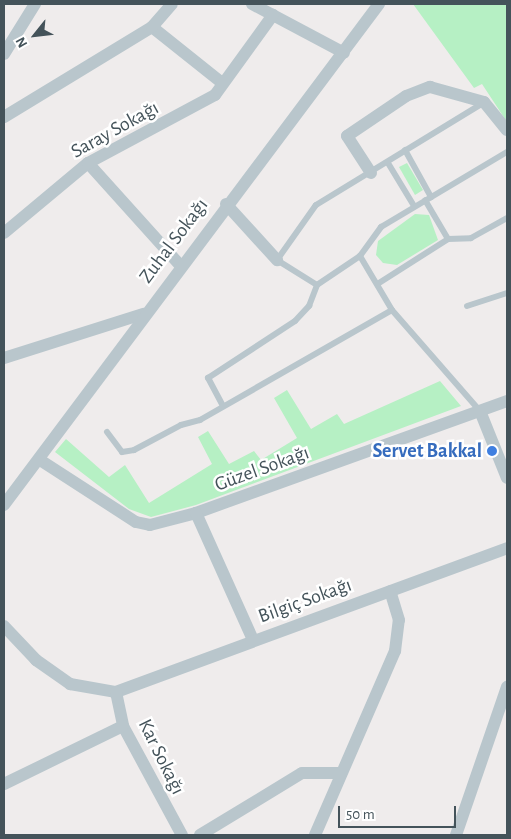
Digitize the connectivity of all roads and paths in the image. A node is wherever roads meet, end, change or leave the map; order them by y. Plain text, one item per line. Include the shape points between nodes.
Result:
1 (35, 4) edge
2 (172, 4) edge
3 (252, 4) edge
4 (379, 4) edge
5 (273, 15) junction
6 (152, 27) junction
7 (344, 53) junction
8 (4, 54) edge
9 (221, 82) junction
10 (484, 102) junction
11 (4, 117) edge
12 (507, 130) edge
13 (405, 150) junction
14 (507, 152) edge
15 (88, 163) junction
16 (388, 163) junction
17 (371, 173) junction
18 (428, 198) junction
19 (226, 204) junction
20 (414, 206) junction
21 (507, 218) edge
22 (4, 230) edge
23 (448, 239) junction
24 (360, 256) junction
25 (277, 260) junction
26 (180, 265) junction
27 (379, 283) junction
28 (317, 284) junction
29 (507, 293) edge
30 (467, 306) dead end
31 (392, 310) junction
32 (143, 314) junction
33 (4, 358) edge
34 (507, 401) edge
35 (223, 406) junction
36 (480, 411) junction
37 (107, 432) dead end
38 (40, 460) junction
39 (507, 478) edge
40 (4, 505) edge
41 (196, 513) junction
42 (507, 548) edge
43 (390, 591) junction
44 (4, 626) edge
45 (253, 640) junction
46 (507, 687) edge
47 (116, 692) junction
48 (123, 726) junction
49 (340, 773) junction
50 (4, 784) edge
51 (182, 835) edge
52 (200, 835) edge
53 (315, 835) edge
54 (456, 835) edge

1 - 8 street
2 - 6 street
3 - 5 street
4 - 7 street, Zuhal Sokağı
5 - 7 street
5 - 9 street, Saray Sokağı
6 - 9 street
6 - 11 street
7 - 19 street, Zuhal Sokağı
9 - 15 street, Saray Sokağı via 208,100
10 - 12 street
10 - 13 lane
10 - 17 street via 430,87 406,96 347,136
13 - 16 lane
13 - 18 lane
14 - 18 lane
15 - 22 street, Saray Sokağı
15 - 26 street
16 - 17 lane
16 - 20 lane
17 - 25 lane via 316,205
18 - 20 lane
18 - 23 lane
19 - 25 street
19 - 26 street, Zuhal Sokağı
20 - 24 lane via 381,227
21 - 23 lane via 472,238
23 - 27 lane
24 - 27 lane
24 - 28 lane
25 - 28 lane
26 - 32 street, Zuhal Sokağı
27 - 31 lane
28 - 35 lane via 310,306 295,321 208,378
29 - 30 lane
31 - 35 lane
31 - 36 lane
32 - 33 street
32 - 38 street, Zuhal Sokağı
34 - 36 street, Güzel Sokağı
35 - 37 lane via 127,453
36 - 39 street
36 - 41 street, Güzel Sokağı
38 - 40 street, Zuhal Sokağı
38 - 41 street, Güzel Sokağı via 136,522 150,525
41 - 45 street
42 - 43 street, Bilgiç Sokağı
43 - 45 street, Bilgiç Sokağı
43 - 49 street via 399,620 395,651
44 - 47 street via 36,660 70,684
45 - 47 street, Bilgiç Sokağı
46 - 54 street
47 - 48 street, Kar Sokağı
48 - 50 street
48 - 51 street, Kar Sokağı
49 - 52 street via 302,773
49 - 53 street

